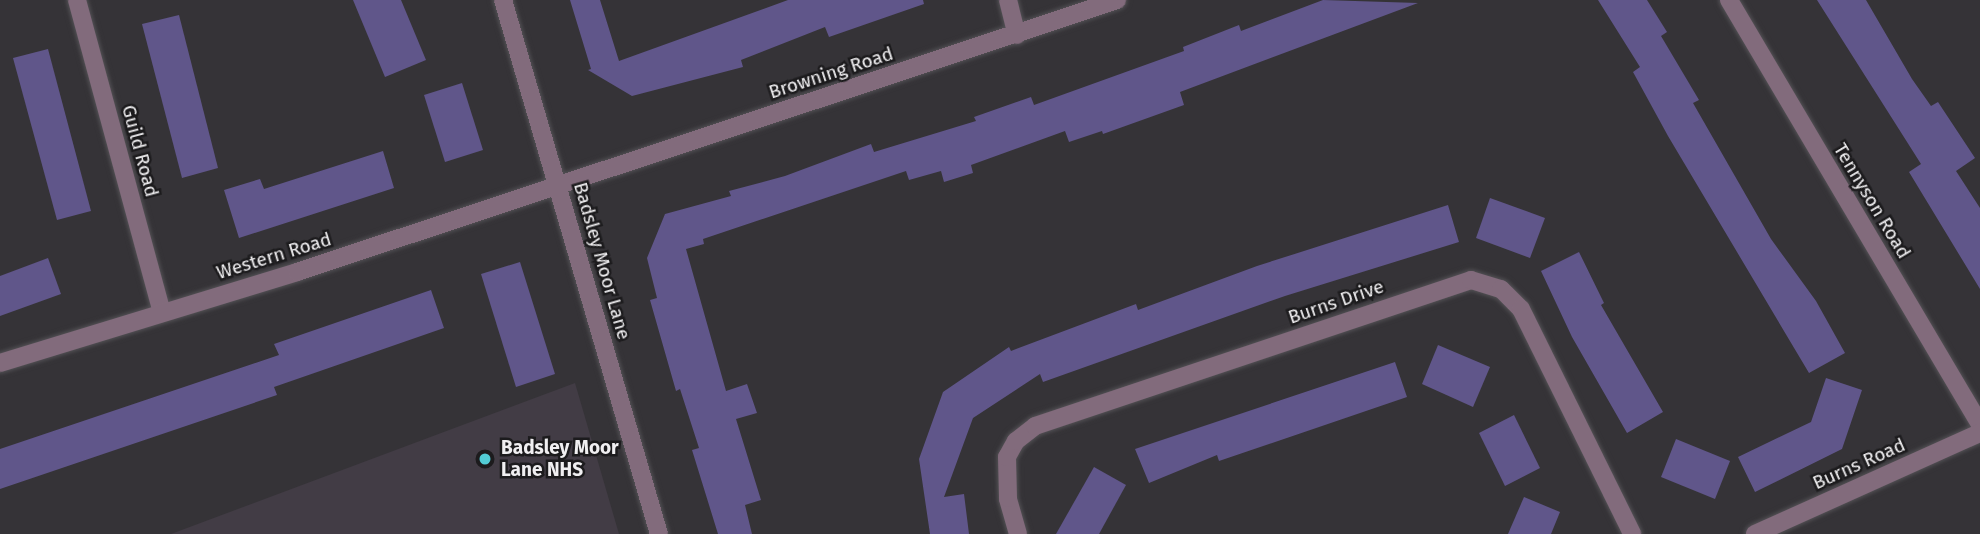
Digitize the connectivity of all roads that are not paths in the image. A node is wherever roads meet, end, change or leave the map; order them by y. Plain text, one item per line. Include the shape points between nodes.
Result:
1 (77, 0) edge
2 (503, 0) edge
3 (1007, 0) edge
4 (1117, 0) edge
5 (1729, 0) edge
6 (1071, 7) edge
7 (1017, 35) junction
8 (558, 184) junction
9 (162, 312) junction
10 (0, 363) edge
11 (1980, 424) edge
12 (1980, 433) edge
13 (659, 534) edge
14 (1018, 534) edge
15 (1632, 534) edge
16 (1755, 534) edge

1 - 9 street, Guild Road
2 - 8 street, Badsley Moor Lane
3 - 7 street
4 - 6 street, Browning Road
5 - 11 street, Tennyson Road
6 - 7 street, Browning Road
7 - 8 street, Browning Road
8 - 9 street, Western Road
8 - 13 street, Badsley Moor Lane
9 - 10 street, Western Road
12 - 16 street, Burns Road
14 - 15 street, Burns Drive via 1008,498 1007,457 1016,441 1035,426 1471,280 1501,289 1521,309

